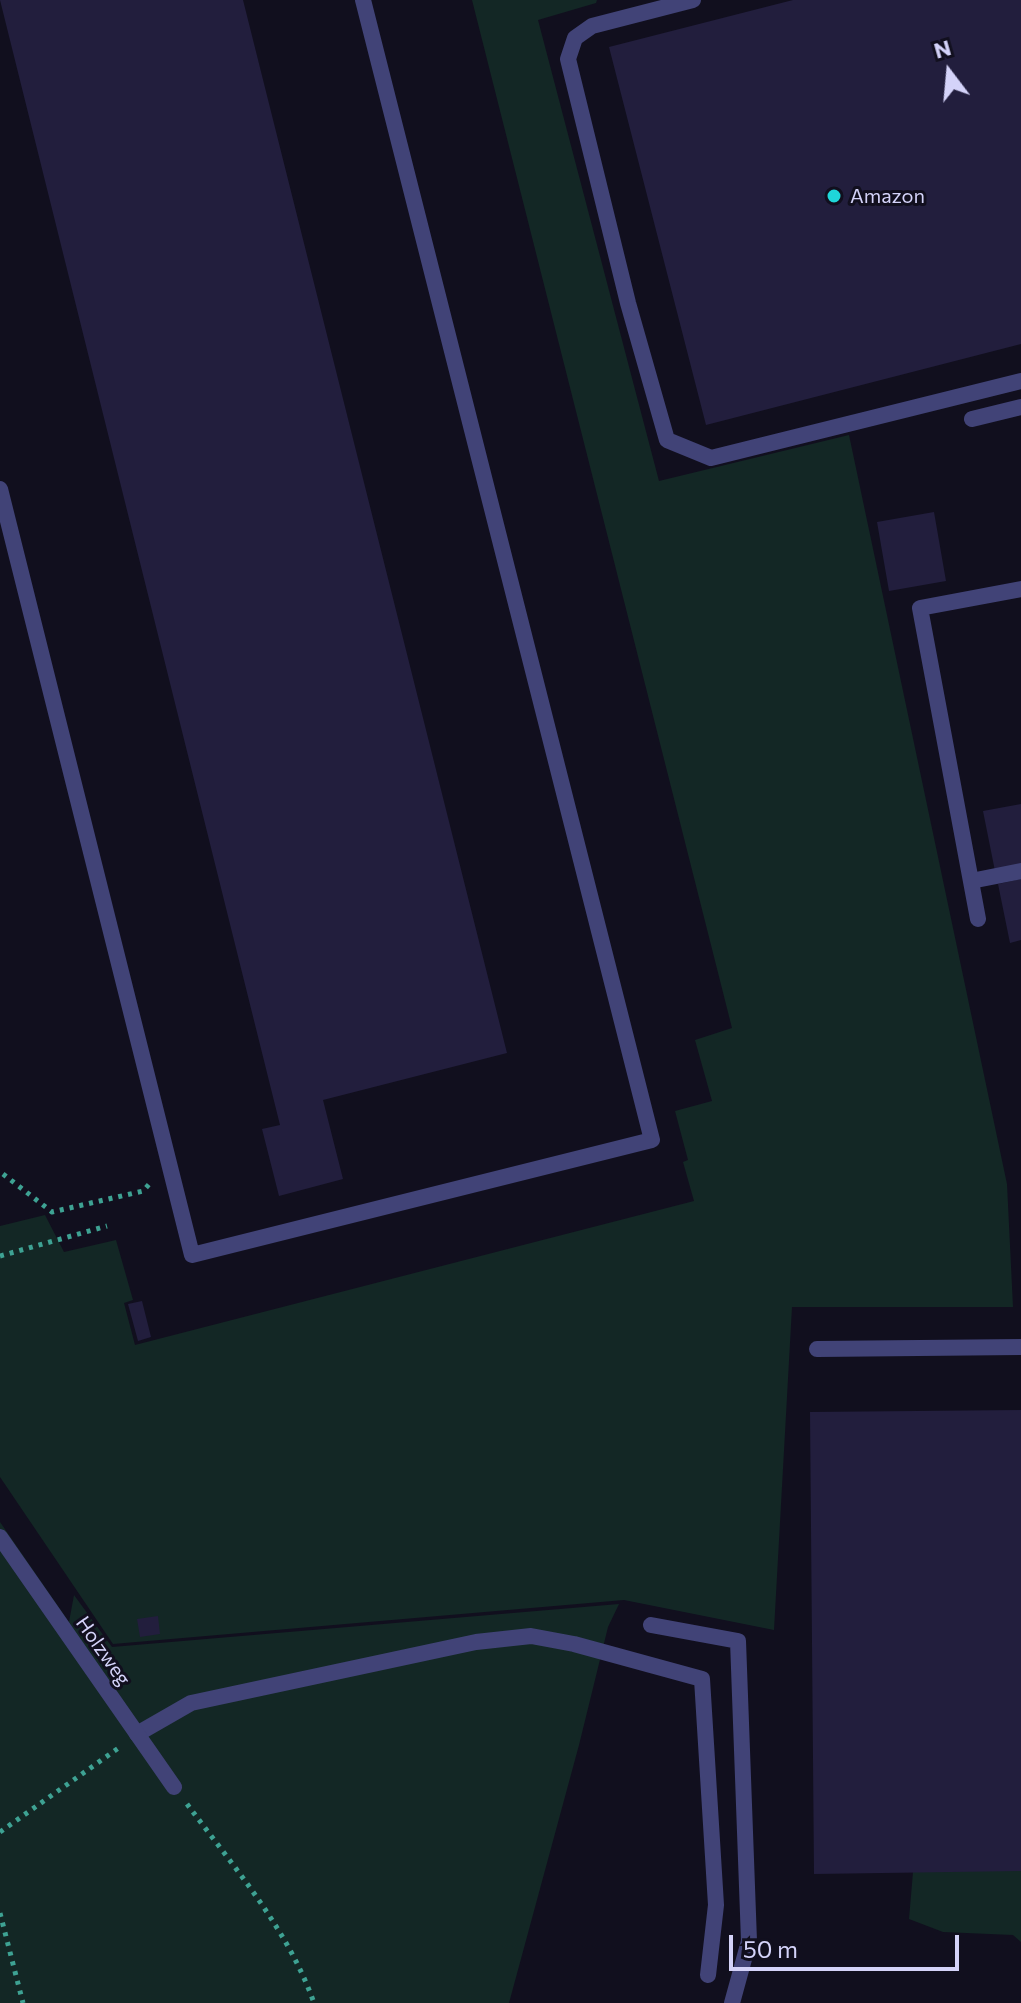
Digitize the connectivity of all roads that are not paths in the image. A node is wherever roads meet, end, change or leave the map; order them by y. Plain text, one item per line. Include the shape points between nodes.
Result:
1 (363, 0) edge
2 (693, 0) edge
3 (1021, 381) edge
4 (1021, 407) edge
5 (972, 419) dead end
6 (0, 489) edge
7 (1021, 589) edge
8 (1021, 871) edge
9 (971, 881) junction
10 (978, 919) dead end
11 (1021, 1347) edge
12 (817, 1349) dead end
13 (0, 1537) edge
14 (651, 1625) dead end
15 (137, 1734) junction
16 (174, 1787) road end
17 (708, 1975) dead end
18 (732, 2003) edge

1 - 6 street via 652,1140 192,1255
2 - 3 street via 592,26 575,38 568,59 667,440 711,458
4 - 5 street
7 - 9 street via 920,608
8 - 9 street
9 - 10 street
11 - 12 street
13 - 15 street, Holzweg
14 - 18 street via 738,1641 749,1941
15 - 16 street, Holzweg
15 - 17 street via 191,1703 476,1642 531,1636 702,1679 716,1905

